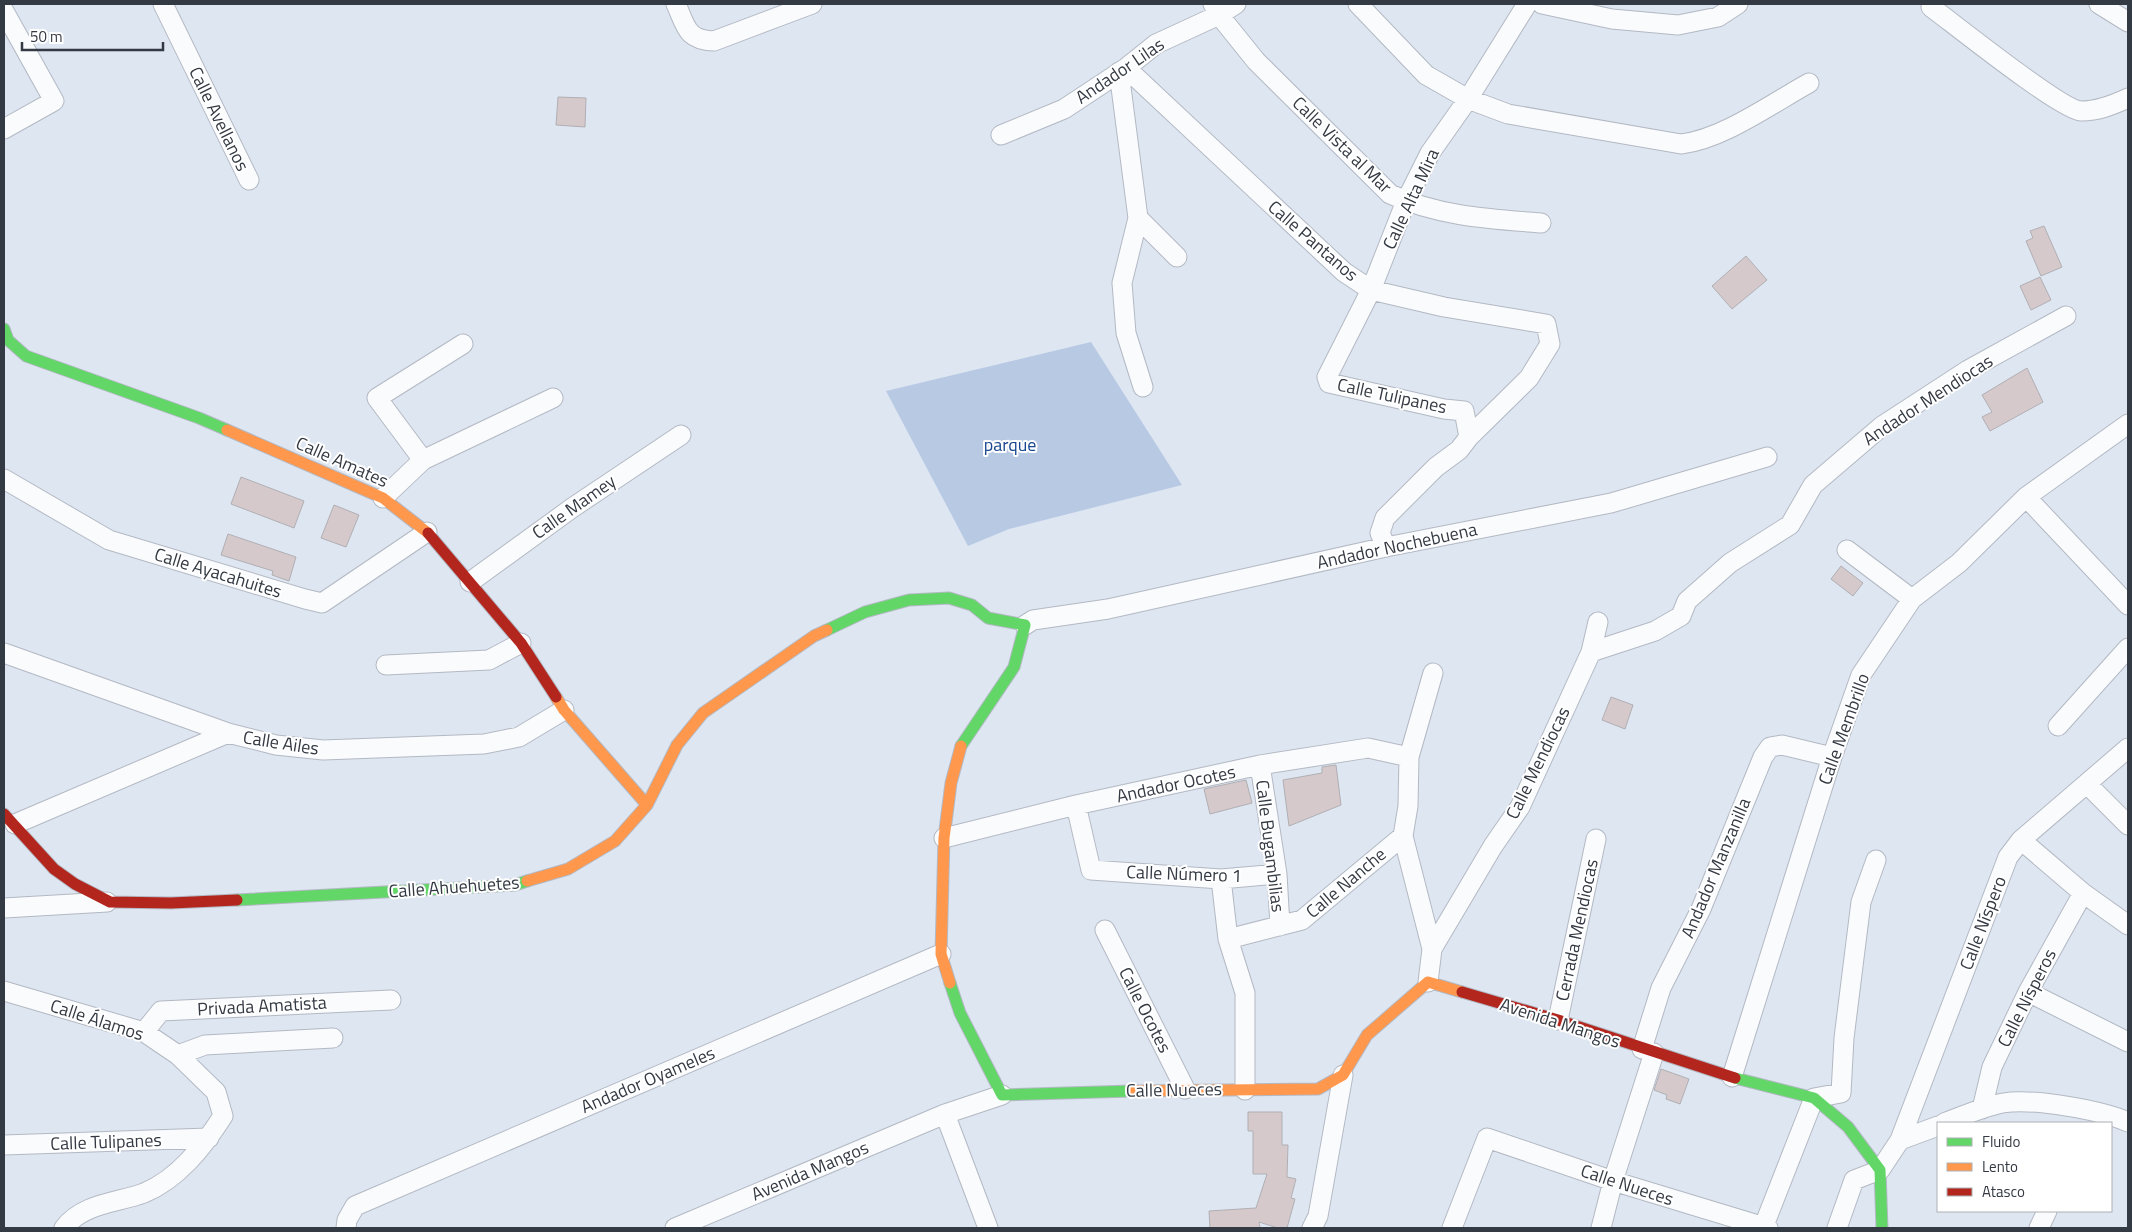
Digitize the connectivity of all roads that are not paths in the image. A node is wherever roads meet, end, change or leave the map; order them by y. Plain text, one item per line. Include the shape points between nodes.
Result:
1 (164, 4) edge
2 (676, 4) edge
3 (812, 4) edge
4 (1236, 4) edge
5 (1358, 4) edge
6 (1527, 4) edge
7 (1542, 4) edge
8 (1738, 4) edge
9 (2099, 4) edge
10 (1931, 7) dead end
11 (1216, 9) edge
12 (4, 11) edge
13 (2128, 22) edge
14 (1122, 70) junction
15 (1808, 83) dead end
16 (2128, 98) edge
17 (1468, 99) junction
18 (4, 129) edge
19 (1001, 134) dead end
20 (249, 180) dead end
21 (1406, 201) junction
22 (1138, 218) junction
23 (1541, 223) dead end
24 (1177, 257) dead end
25 (1371, 290) junction
26 (2066, 316) dead end
27 (4, 329) edge
28 (463, 344) dead end
29 (1327, 377) joint
30 (1143, 387) dead end
31 (553, 398) dead end
32 (2128, 424) edge
33 (681, 435) dead end
34 (1469, 437) junction
35 (1767, 457) dead end
36 (423, 460) junction
37 (4, 479) edge
38 (2026, 497) junction
39 (383, 498) junction
40 (427, 532) junction
41 (1386, 547) junction
42 (1847, 550) dead end
43 (470, 582) junction
44 (1912, 599) junction
45 (2128, 605) edge
46 (1598, 622) dead end
47 (1025, 626) junction
48 (521, 643) junction
49 (2128, 648) edge
50 (1591, 652) junction
51 (4, 653) edge
52 (386, 665) dead end
53 (1433, 674) dead end
54 (564, 710) junction
55 (2058, 726) dead end
56 (228, 733) junction
57 (2128, 748) edge
58 (1409, 757) junction
59 (1832, 757) junction
60 (1260, 765) junction
61 (2087, 784) junction
62 (647, 805) junction
63 (1076, 805) junction
64 (9, 819) edge
65 (2128, 825) edge
66 (1403, 836) junction
67 (944, 838) junction
68 (1596, 839) dead end
69 (2021, 840) junction
70 (1876, 860) dead end
71 (1277, 874) junction
72 (1221, 879) junction
73 (2083, 893) junction
74 (110, 902) junction
75 (4, 908) edge
76 (2128, 925) edge
77 (1280, 926) junction
78 (1104, 930) dead end
79 (1228, 940) junction
80 (1432, 949) junction
81 (941, 954) junction
82 (1428, 982) junction
83 (4, 991) edge
84 (2028, 992) junction
85 (391, 1000) dead end
86 (1558, 1020) junction
87 (144, 1032) junction
88 (333, 1038) dead end
89 (2128, 1042) edge
90 (1648, 1051) junction
91 (178, 1055) junction
92 (1342, 1075) junction
93 (1732, 1077) junction
94 (1185, 1089) junction
95 (1245, 1090) junction
96 (1002, 1095) junction
97 (1814, 1098) junction
98 (1982, 1108) junction
99 (945, 1114) junction
100 (2070, 1115) edge
101 (1947, 1122) edge
102 (2128, 1122) edge
103 (1937, 1126) edge
104 (209, 1138) junction
105 (1900, 1140) junction
106 (4, 1145) edge
107 (1880, 1170) junction
108 (1612, 1181) junction
109 (2047, 1212) edge
110 (64, 1228) edge
111 (346, 1228) edge
112 (675, 1228) edge
113 (988, 1228) edge
114 (1312, 1228) edge
115 (1452, 1228) edge
116 (1601, 1228) edge
117 (1765, 1228) edge
118 (1837, 1228) edge
119 (1882, 1228) edge
120 (2039, 1228) edge

1 - 20 street, Calle Avellanos
2 - 3 street via 689,34 701,40 714,41
4 - 11 street, Andador Lilas
5 - 17 street via 1426,75
6 - 17 street, Calle Alta Mira
7 - 8 street via 1612,19 1678,25 1718,17
9 - 13 street
10 - 16 street via 2054,99 2079,111 2109,107
11 - 14 street, Andador Lilas via 1156,44
11 - 21 street, Calle Vista al Mar via 1256,61 1390,194
12 - 18 street via 54,101
14 - 19 street, Andador Lilas via 1064,110
14 - 22 street
14 - 25 street, Calle Pantanos via 1344,272
15 - 17 street via 1720,132 1699,142 1681,144 1508,114
17 - 21 street, Calle Alta Mira via 1430,153
21 - 23 street, Calle Vista al Mar via 1474,218
21 - 25 street, Calle Alta Mira
22 - 24 street
22 - 30 street via 1122,283 1126,333
25 - 29 street, Calle Alta Mira
25 - 34 street, Calle Pantanos via 1444,307 1546,324 1550,344 1530,378
26 - 50 street, Andador Mendiocas via 1968,370 1882,426 1813,485 1790,525 1730,563 1687,601 1681,616 1655,631
27 - 39 main road, Calle Amates via 8,340 26,356 199,418
28 - 36 street via 377,398
29 - 34 street, Calle Tulipanes via 1329,383 1464,411
31 - 36 street
32 - 38 street, Calle Membrillo
33 - 43 street, Calle Mamey
34 - 41 street via 1385,518 1380,533
35 - 41 street, Andador Nochebuena via 1611,503
36 - 39 street
37 - 40 street, Calle Ayacahuites via 109,540 322,603
38 - 44 street, Calle Membrillo via 1959,563
38 - 45 street
39 - 40 main road, Calle Amates
40 - 43 main road, Calle Amates
41 - 47 street, Andador Nochebuena via 1108,608 1033,620
42 - 44 street
43 - 48 main road, Calle Amates
44 - 59 street, Calle Membrillo via 1861,675
46 - 50 street, Calle Mendiocas
47 - 62 main road, Calle Ahuehuetes via 988,618 972,605 949,598 908,600 865,612 814,636 703,713 677,745
47 - 67 main road via 1014,666 960,746 950,783
48 - 52 street via 489,660
48 - 54 main road, Calle Amates
49 - 55 street
50 - 80 street, Calle Mendiocas via 1520,807
51 - 56 street, Calle Ailes
53 - 58 street
54 - 56 street, Calle Ailes via 519,737 484,744 323,750 276,745
54 - 62 main road, Calle Amates
56 - 64 street, Calle Ahuehuetes
57 - 61 street, Calle Níspero
58 - 60 street, Andador Ocotes via 1368,748
58 - 66 street via 1408,806
59 - 90 street, Andador Manzanilla via 1782,745 1770,746 1763,757 1701,909 1661,988
59 - 93 street, Calle Membrillo
60 - 63 street, Andador Ocotes
60 - 71 street, Calle Bugambilias
61 - 65 street
61 - 69 street, Calle Níspero
62 - 74 main road, Calle Ahuehuetes via 615,841 568,869 515,885 171,903
63 - 67 street, Andador Ocotes
63 - 72 street, Calle Número 1 via 1091,870
64 - 74 main road, Calle Ahuehuetes via 54,869
66 - 77 street, Calle Nanche via 1302,920
66 - 80 street
67 - 81 main road
68 - 86 street, Cerrada Mendiocas
69 - 73 street
69 - 105 street, Calle Níspero via 2008,857
70 - 97 street via 1861,902 1840,1092
71 - 72 street, Calle Número 1
71 - 77 street, Calle Bugambilias
72 - 79 street
73 - 76 street
73 - 84 street, Calle Nísperos
74 - 75 street
77 - 79 street, Calle Nanche
78 - 94 street, Calle Ocotes
79 - 95 street via 1245,993
80 - 82 street
81 - 96 main road via 960,1014
81 - 111 street, Andador Oyameles via 355,1206
82 - 86 main road, Avenida Mangos
82 - 92 main road via 1367,1035
83 - 87 street, Calle Álamos
84 - 89 street
84 - 98 street, Calle Nísperos via 1992,1067
85 - 87 street, Privada Amatista via 160,1011
86 - 90 main road, Avenida Mangos
87 - 91 street, Calle Álamos
88 - 91 street via 205,1045
90 - 93 main road, Avenida Mangos
90 - 108 street
91 - 104 street, Calle Álamos via 216,1092 223,1116
92 - 95 main road, Calle Nueces via 1318,1089
92 - 114 street via 1318,1216
93 - 97 main road, Avenida Mangos
94 - 95 main road, Calle Nueces
94 - 96 main road, Calle Nueces
96 - 99 street, Avenida Mangos
97 - 107 main road, Avenida Mangos via 1848,1127
97 - 117 street
98 - 100 street via 2020,1102
98 - 101 street
99 - 112 street, Avenida Mangos
99 - 113 street
100 - 102 street
103 - 105 street
104 - 106 street, Calle Tulipanes
104 - 110 street, Calle Álamos via 177,1173 144,1193 94,1206
105 - 107 street, Calle Níspero
107 - 118 street via 1854,1180
107 - 119 main road
108 - 115 street, Calle Nueces via 1487,1138
108 - 116 street
108 - 117 street, Calle Nueces
109 - 120 street

